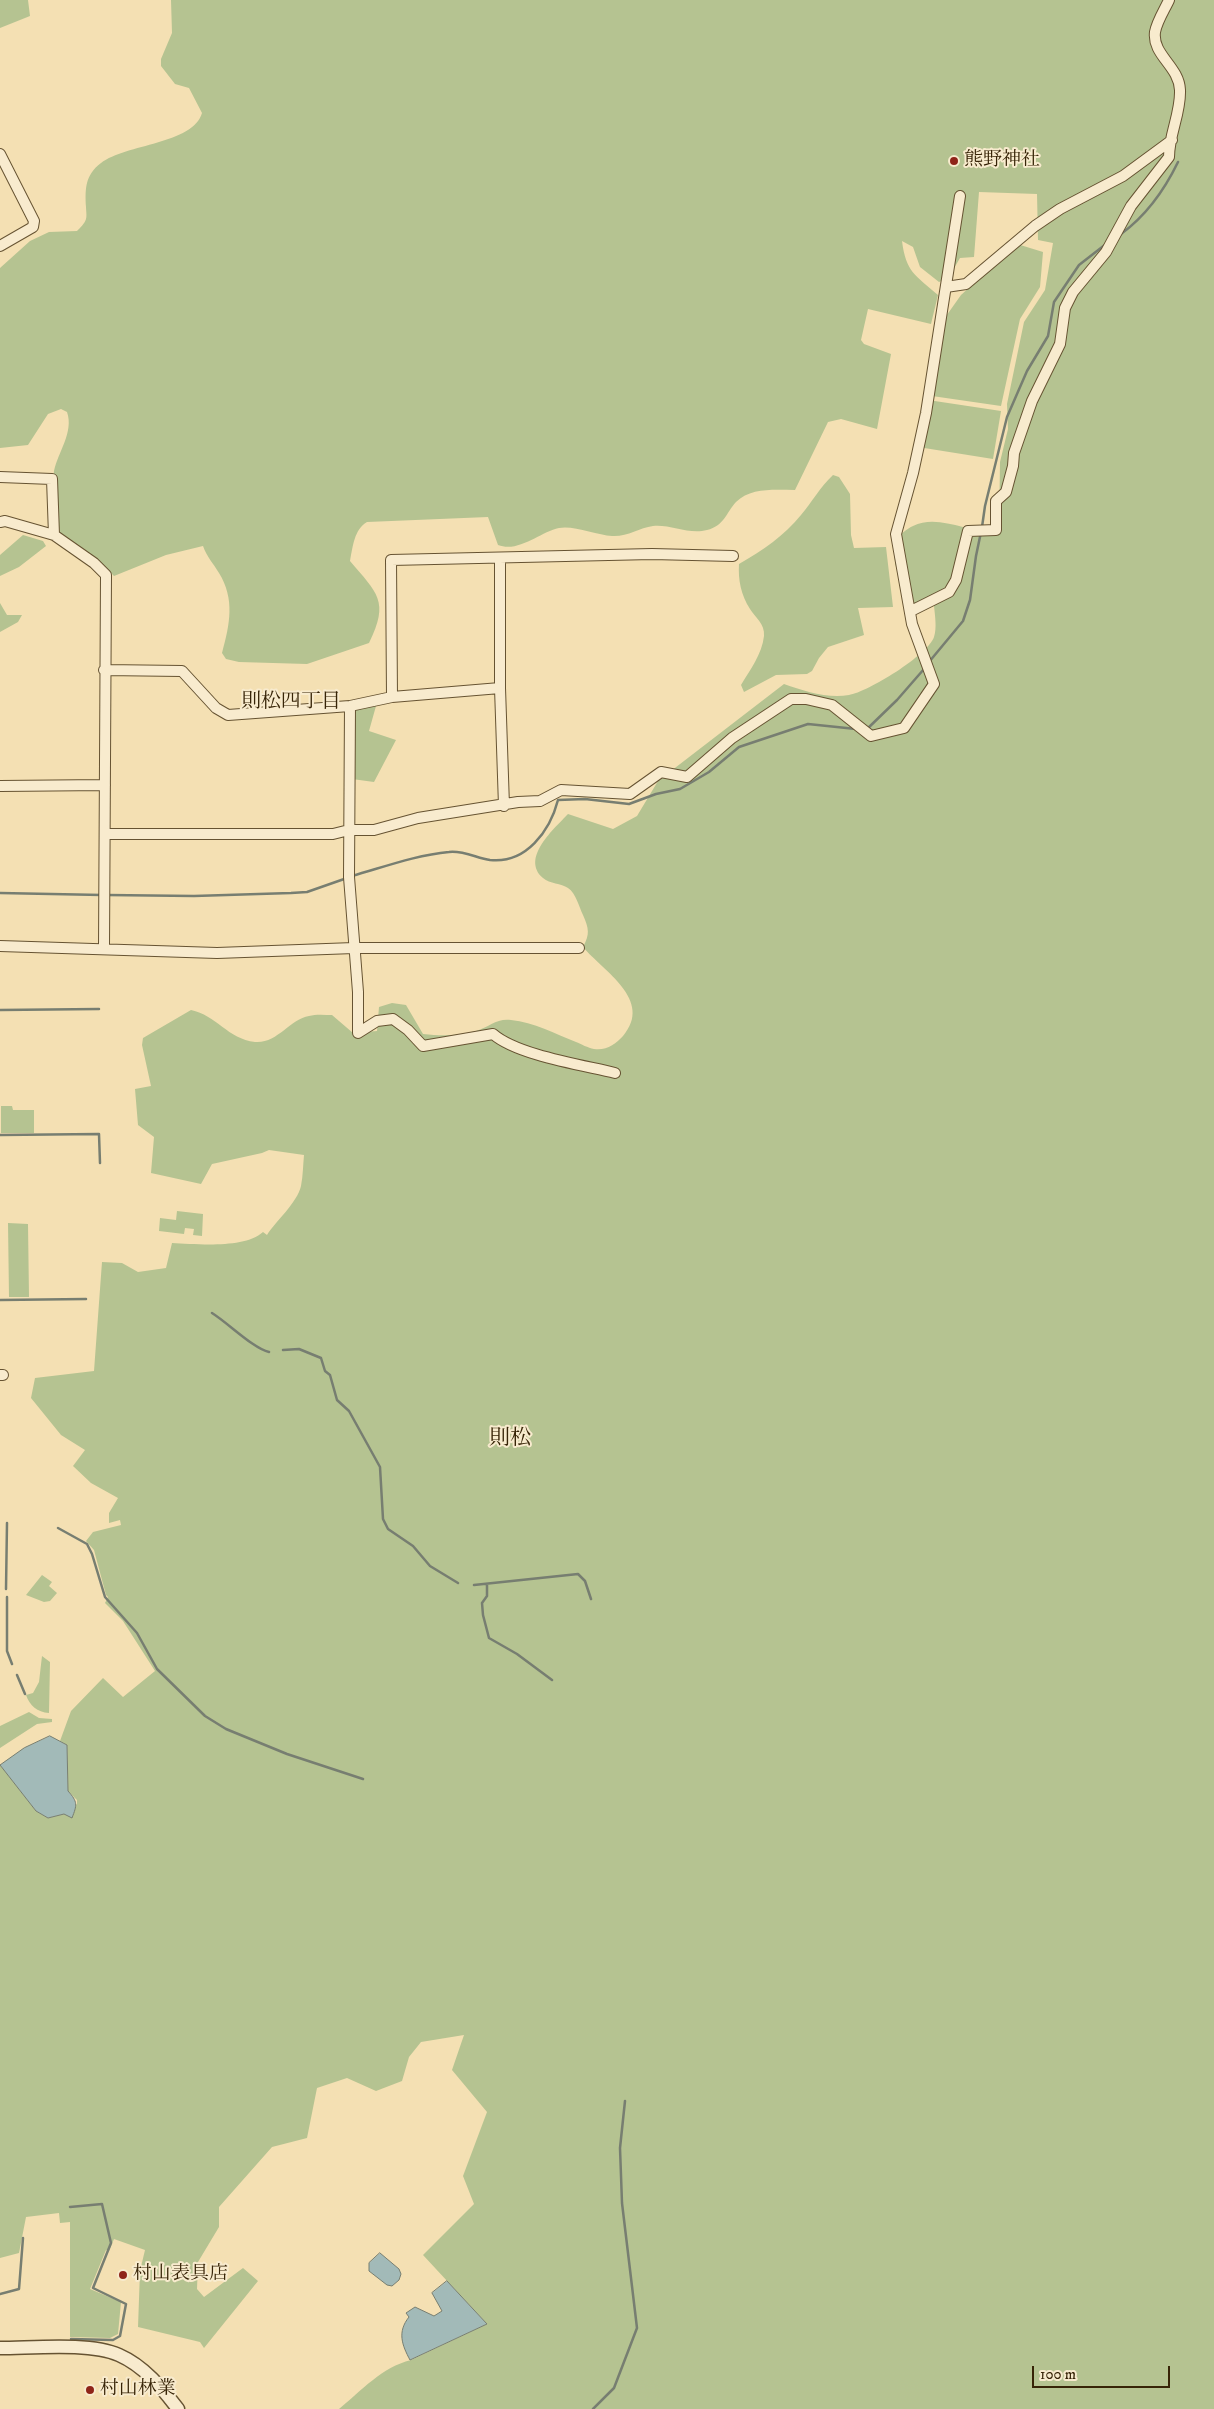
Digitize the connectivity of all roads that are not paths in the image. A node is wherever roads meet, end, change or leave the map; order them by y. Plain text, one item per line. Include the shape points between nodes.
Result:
1 (1169, 0) edge
2 (1172, 140) junction
3 (0, 154) edge
4 (960, 196) dead end
5 (0, 246) edge
6 (946, 287) junction
7 (0, 477) edge
8 (0, 522) edge
9 (54, 535) junction
10 (733, 556) dead end
11 (500, 558) junction
12 (911, 612) junction
13 (104, 670) junction
14 (500, 688) junction
15 (392, 696) junction
16 (350, 706) junction
17 (105, 785) junction
18 (0, 786) edge
19 (504, 806) junction
20 (349, 830) junction
21 (106, 834) junction
22 (0, 946) edge
23 (104, 947) junction
24 (354, 948) junction
25 (579, 948) dead end
26 (614, 1073) dead end
27 (0, 2348) edge
28 (178, 2409) edge

1 - 2 street via 1155,31 1156,46 1171,64 1179,84 1178,113
2 - 6 street via 1123,176 1035,226 966,284
2 - 12 street via 1163,168 1131,206 1106,252 1073,292 1065,308 1060,344 1032,401 1014,453 1006,492 996,501 996,530 968,530 956,580 949,592
3 - 5 street via 34,220 33,227
4 - 6 street
6 - 12 street via 926,413 896,534
7 - 9 street via 52,479
8 - 9 street
9 - 13 street via 106,574
10 - 11 street via 652,554
11 - 14 street
11 - 15 street via 390,560
12 - 19 street via 919,647 934,684 904,728 872,736 832,705 791,699 732,738 687,777 660,772 630,794 561,790 540,801
13 - 16 street via 182,672 216,708 228,716
13 - 17 street
14 - 15 street
14 - 19 street
15 - 16 street
16 - 20 street
17 - 18 street
17 - 21 street
19 - 20 street via 418,818 374,830
20 - 21 street via 333,834
20 - 24 street
21 - 23 street
22 - 23 street
23 - 24 street via 217,953
24 - 25 street
24 - 26 street via 358,1033 377,1021 393,1019 423,1046 493,1034 501,1041 526,1050
27 - 28 street via 89,2348 111,2352 152,2377

